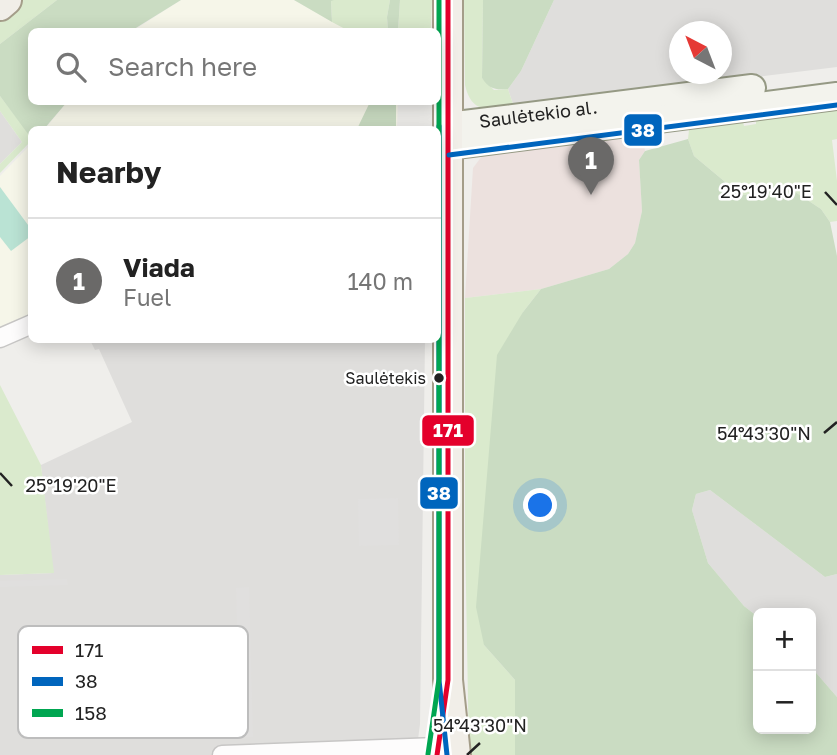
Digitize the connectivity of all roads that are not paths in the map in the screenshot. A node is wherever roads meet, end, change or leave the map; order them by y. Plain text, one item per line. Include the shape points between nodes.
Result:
1 (7, 0) edge
2 (448, 0) edge
3 (0, 6) edge
4 (837, 78) edge
5 (837, 96) edge
6 (448, 136) junction
7 (443, 303) edge
8 (28, 326) edge
9 (0, 338) edge
10 (444, 752) edge
11 (222, 755) edge

1 - 3 main road
2 - 6 main road
4 - 6 main road, Saulėtekio al.
5 - 6 main road, Saulėtekio al.
6 - 7 main road
7 - 10 main road via 448,680
8 - 9 street
10 - 11 street

